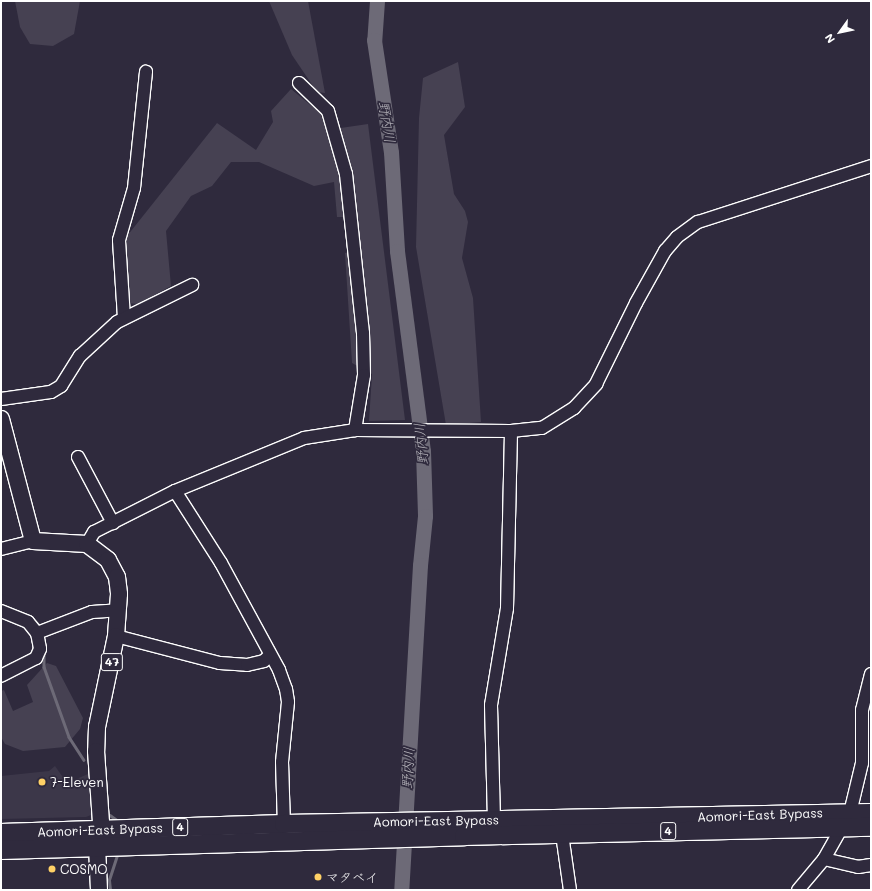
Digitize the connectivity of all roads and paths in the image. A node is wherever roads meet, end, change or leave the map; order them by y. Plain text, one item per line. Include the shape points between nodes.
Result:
1 (146, 72) dead end
2 (299, 83) dead end
3 (871, 166) edge
4 (192, 285) dead end
5 (124, 318) junction
6 (1, 399) edge
7 (1, 419) edge
8 (355, 430) junction
9 (511, 431) junction
10 (78, 457) dead end
11 (175, 491) junction
12 (113, 523) junction
13 (33, 541) junction
14 (87, 544) junction
15 (1, 549) edge
16 (1, 610) edge
17 (118, 610) junction
18 (37, 633) junction
19 (116, 636) junction
20 (270, 655) junction
21 (871, 674) edge
22 (1, 676) edge
23 (871, 813) edge
24 (494, 820) junction
25 (844, 820) junction
26 (284, 824) junction
27 (871, 827) edge
28 (468, 828) junction
29 (1, 833) edge
30 (562, 834) junction
31 (99, 838) junction
32 (1, 850) edge
33 (824, 860) junction
34 (871, 865) edge
35 (99, 890) edge
36 (570, 890) edge
37 (798, 890) edge

1 - 5 street via 134,188 119,240
2 - 8 street via 328,111 346,174 363,333 364,374
3 - 9 street via 698,222 677,237 665,252 636,303 609,362 585,398 542,428
4 - 5 street
5 - 6 street via 80,356 61,386 51,392
7 - 13 main road
8 - 9 street
8 - 11 street via 304,438
9 - 24 street via 507,608 491,705
10 - 12 street
11 - 12 street
11 - 20 street via 221,563
12 - 14 street via 94,532
13 - 14 main road
13 - 15 street
14 - 17 main road, 47 via 114,568 119,594
16 - 18 street via 28,622
17 - 18 street via 92,612
17 - 19 main road, 47
18 - 22 street via 40,649 36,658
19 - 20 street via 220,663 247,664 264,660
19 - 31 main road, 47 via 97,727
20 - 26 street via 279,670 288,702 282,762
21 - 25 street via 862,710 862,763
23 - 25 highway, Aomori-East Bypass / 4
24 - 25 highway, Aomori-East Bypass / 4
24 - 28 highway, Aomori-East Bypass / 4
25 - 27 highway, Aomori-East Bypass / 4
25 - 30 highway, Aomori-East Bypass / 4
25 - 33 street
26 - 28 highway, Aomori-East Bypass / 4 via 359,823
26 - 31 highway, Aomori-East Bypass / 4
28 - 30 highway, Aomori-East Bypass / 4
28 - 31 highway, Aomori-East Bypass / 4 via 350,839
29 - 31 highway, Aomori-East Bypass / 4
30 - 36 street
31 - 32 highway, Aomori-East Bypass / 4
31 - 35 main road
33 - 34 street via 858,866
33 - 37 street

